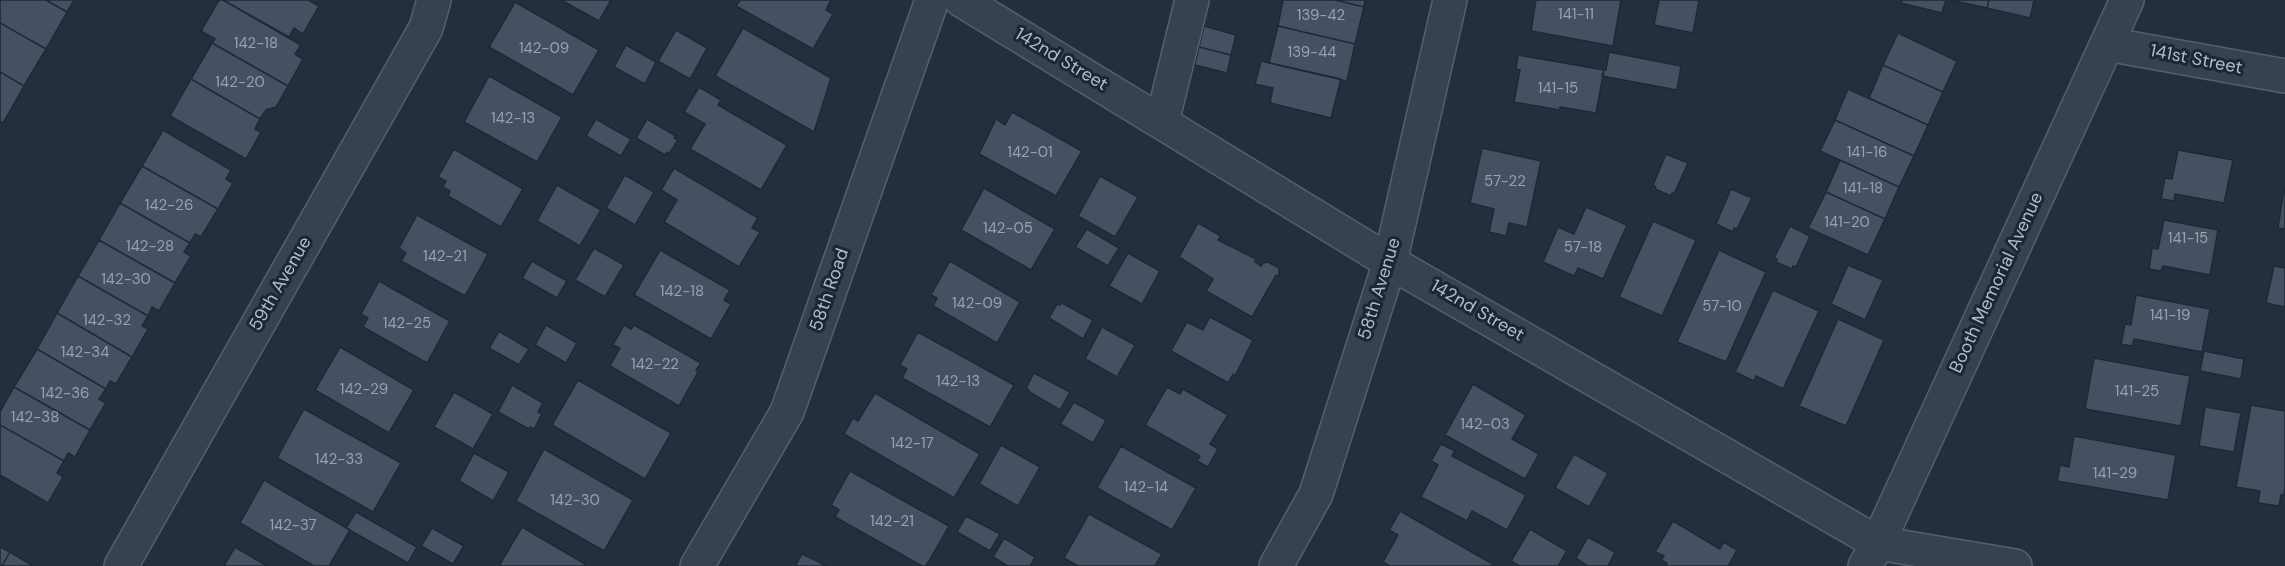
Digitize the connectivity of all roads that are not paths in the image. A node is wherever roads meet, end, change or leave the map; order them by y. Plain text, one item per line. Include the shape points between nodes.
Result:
1 (434, 0) edge
2 (932, 0) edge
3 (961, 0) edge
4 (1192, 0) edge
5 (1450, 0) edge
6 (2127, 0) edge
7 (2107, 44) junction
8 (2285, 76) edge
9 (1162, 122) junction
10 (1390, 262) junction
11 (1871, 554) edge
12 (121, 566) edge
13 (697, 566) edge
14 (1276, 566) edge
15 (2015, 566) edge

1 - 12 street, 59th Avenue via 426,28
2 - 13 street, 58th Road via 787,412
3 - 9 street, 142nd Street
4 - 9 street
5 - 10 street, 58th Avenue
6 - 7 street, Booth Memorial Avenue
7 - 8 street, 141st Street
7 - 11 street, Booth Memorial Avenue
9 - 10 street, 142nd Street
10 - 11 street, 142nd Street
10 - 14 street, 58th Avenue via 1316,494
11 - 15 street, 142nd Street

